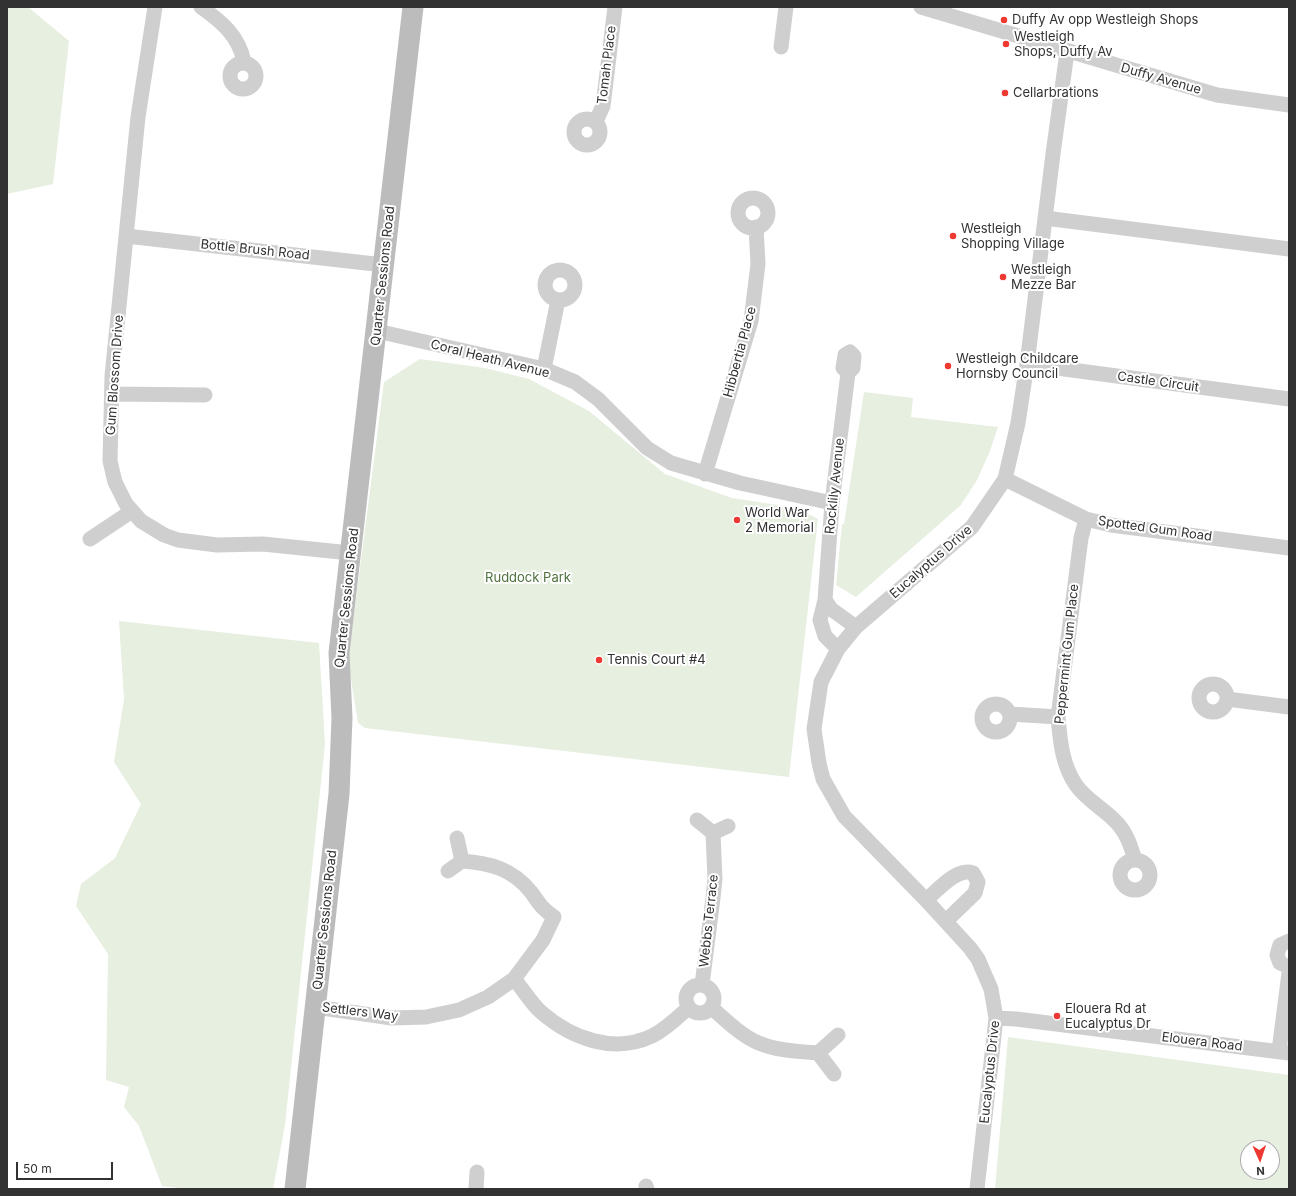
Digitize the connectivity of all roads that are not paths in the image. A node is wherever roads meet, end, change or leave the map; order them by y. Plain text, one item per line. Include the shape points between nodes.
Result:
1 (155, 7) edge
2 (201, 7) edge
3 (413, 7) edge
4 (615, 7) edge
5 (786, 7) edge
6 (920, 7) edge
7 (781, 46) dead end
8 (1067, 52) junction
9 (244, 62) dead end
10 (1289, 105) edge
11 (596, 121) dead end
12 (1045, 218) junction
13 (756, 227) dead end
14 (126, 236) junction
15 (1289, 249) edge
16 (384, 264) junction
17 (558, 300) dead end
18 (377, 331) junction
19 (1028, 364) junction
20 (544, 370) junction
21 (848, 372) dead end
22 (112, 394) junction
23 (205, 395) dead end
24 (1289, 399) edge
25 (706, 474) junction
26 (1005, 479) junction
27 (832, 504) junction
28 (132, 511) junction
29 (1086, 519) junction
30 (90, 539) dead end
31 (1289, 548) edge
32 (350, 553) junction
33 (825, 600) junction
34 (856, 627) junction
35 (838, 649) junction
36 (1227, 699) dead end
37 (1289, 707) edge
38 (1010, 714) dead end
39 (1058, 717) junction
40 (697, 820) dead end
41 (728, 826) dead end
42 (713, 833) junction
43 (457, 838) dead end
44 (1135, 860) dead end
45 (462, 861) junction
46 (448, 871) dead end
47 (926, 900) junction
48 (946, 921) junction
49 (1289, 941) edge
50 (1289, 967) edge
51 (1289, 973) edge
52 (514, 979) junction
53 (702, 985) junction
54 (315, 1007) junction
55 (711, 1007) junction
56 (688, 1008) junction
57 (996, 1018) junction
58 (838, 1035) dead end
59 (1284, 1052) edge
60 (818, 1053) junction
61 (834, 1074) dead end
62 (477, 1172) dead end
63 (295, 1189) edge
64 (476, 1189) edge
65 (977, 1189) edge

1 - 14 street, Gum Blossom Drive via 138,117
2 - 9 street via 238,42
3 - 16 main road, Quarter Sessions Road
4 - 11 street, Tomah Place via 603,106
5 - 7 street
6 - 8 street, Duffy Avenue
8 - 10 street, Duffy Avenue via 1217,95
8 - 12 street, Eucalyptus Drive
12 - 15 street
12 - 19 street, Eucalyptus Drive
13 - 25 street, Hibbertia Place via 758,264 751,321
14 - 16 street, Bottle Brush Road
14 - 22 street, Gum Blossom Drive
16 - 18 main road, Quarter Sessions Road
17 - 20 street
18 - 20 street, Coral Heath Avenue
18 - 32 main road, Quarter Sessions Road
19 - 24 street, Castle Circuit
19 - 26 street, Eucalyptus Drive
20 - 25 street, Coral Heath Avenue via 575,382 598,398 647,448 671,463
21 - 27 street, Rocklily Avenue
22 - 23 street
22 - 28 street, Gum Blossom Drive via 110,461 121,496
25 - 27 street, Coral Heath Avenue
26 - 29 street, Spotted Gum Road
26 - 34 street, Eucalyptus Drive via 972,527
27 - 33 street, Rocklily Avenue
28 - 30 street
28 - 32 street, Gum Blossom Drive via 152,528 178,540 217,545 263,544
29 - 31 street, Spotted Gum Road via 1111,525
29 - 39 street, Peppermint Gum Place via 1081,538
32 - 54 main road, Quarter Sessions Road via 339,653 342,718 339,794
33 - 34 street via 840,617
33 - 35 street, Rocklily Avenue via 820,620 822,630
34 - 35 street, Eucalyptus Drive
35 - 47 street, Eucalyptus Drive via 821,682 814,729 823,778 844,816
36 - 37 street
38 - 39 street
39 - 44 street, Peppermint Gum Place via 1062,750 1069,772 1083,794 1125,833
40 - 42 street
41 - 42 street
42 - 53 street, Webbs Terrace via 715,879
43 - 45 street
45 - 46 street
45 - 52 street, Settlers Way via 492,865 508,872 531,892 542,909 554,917 543,940
47 - 48 street, Eucalyptus Drive
47 - 48 street via 956,875 973,873 978,882 975,893
48 - 57 street, Eucalyptus Drive via 978,959 990,989
49 - 50 street via 1280,945 1277,955 1280,963
51 - 59 street
52 - 54 street, Settlers Way via 488,997 460,1010 426,1017 392,1018
52 - 56 street via 540,1012 565,1030 589,1040 614,1044 636,1042 669,1025
53 - 55 street via 713,993
53 - 56 street via 693,986 687,992
54 - 63 main road, Quarter Sessions Road
55 - 56 street via 702,1013
55 - 60 street via 740,1033 759,1044 784,1050
57 - 59 street, Elouera Road
57 - 65 street, Eucalyptus Drive
58 - 60 street
60 - 61 street
62 - 64 street

